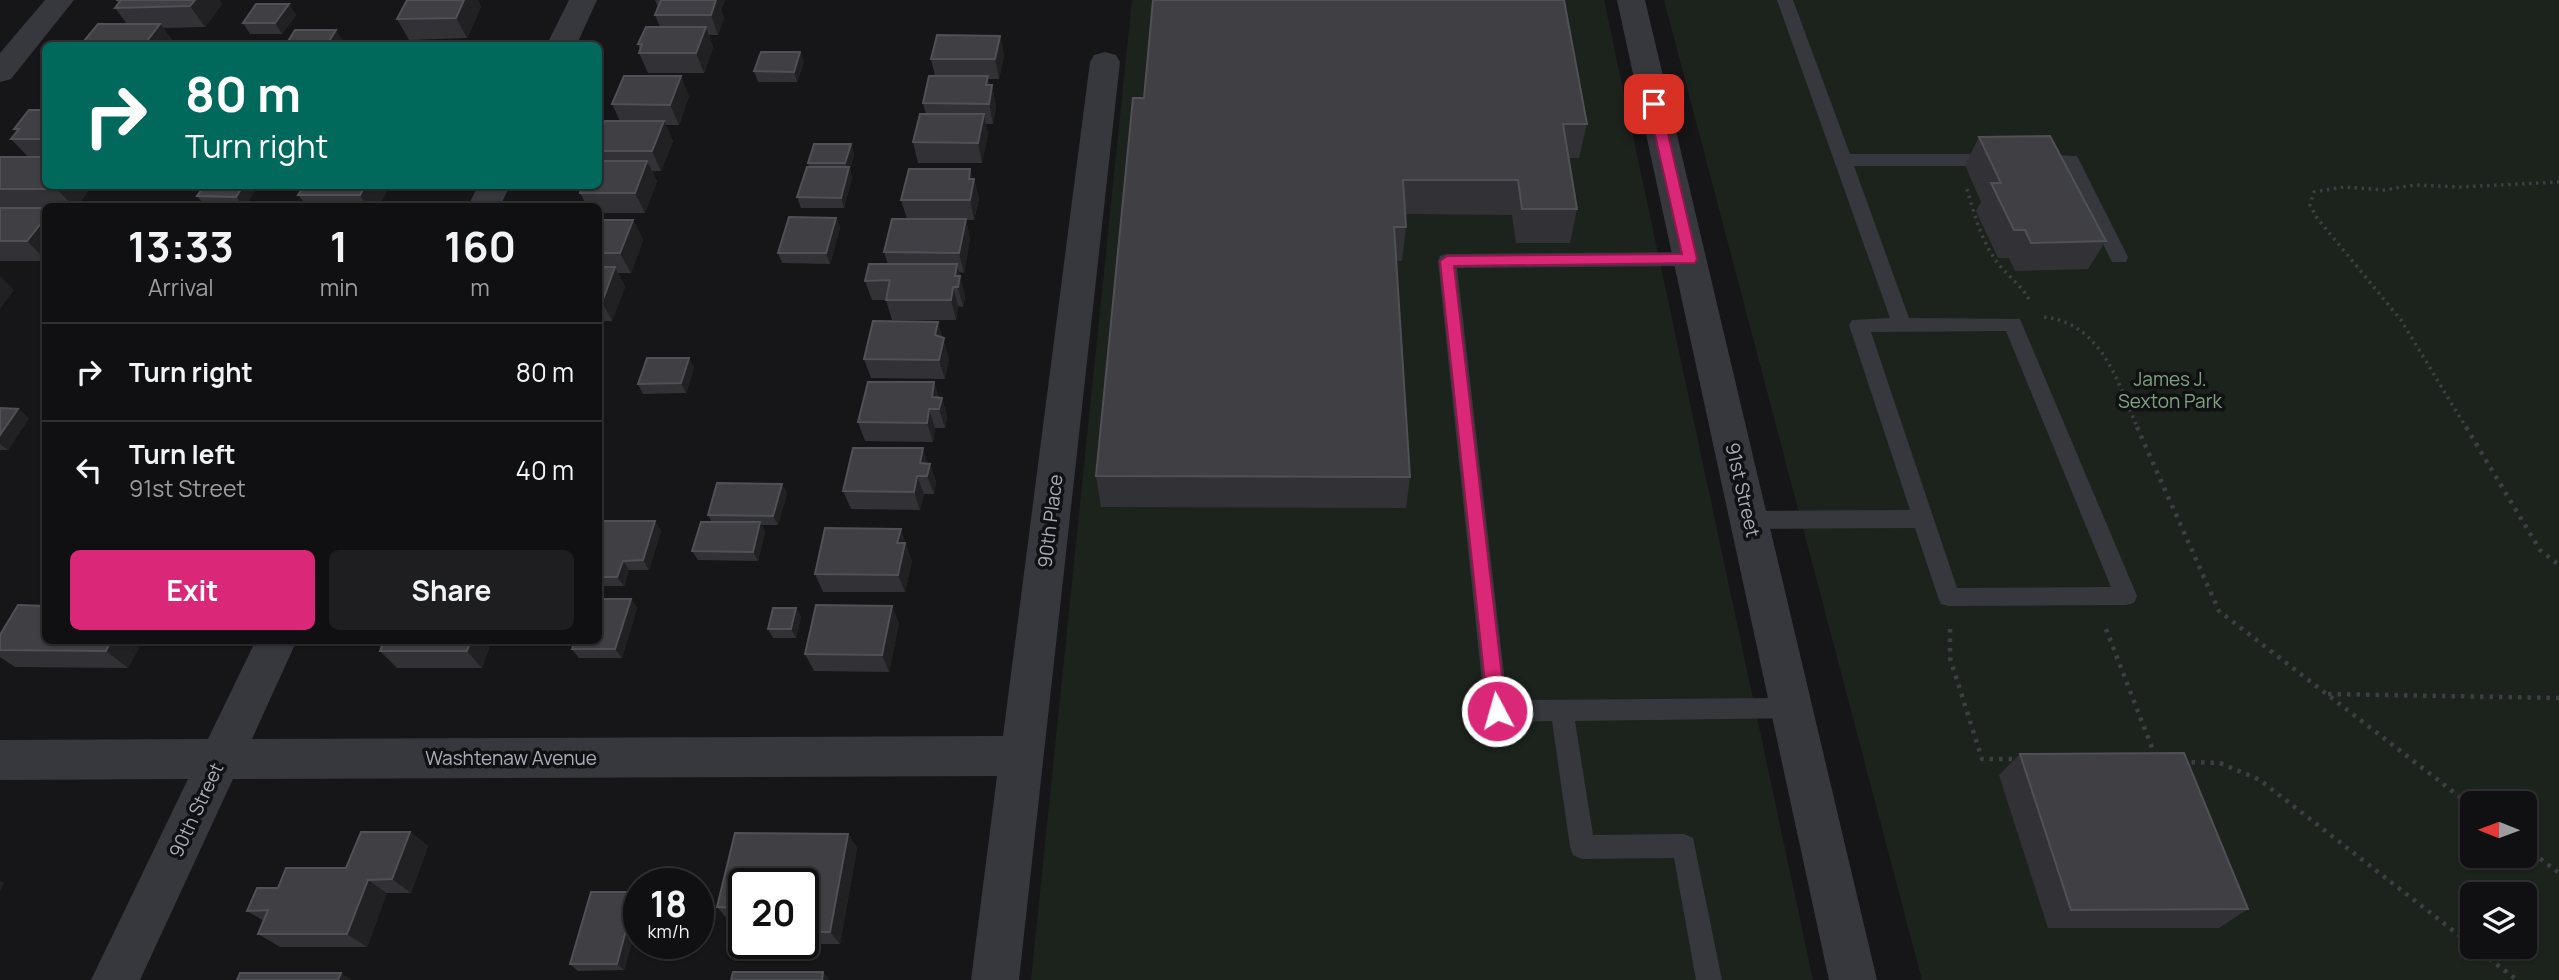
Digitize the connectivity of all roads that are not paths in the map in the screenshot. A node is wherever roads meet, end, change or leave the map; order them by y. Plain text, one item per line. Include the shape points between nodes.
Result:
1 (60, 0) edge
2 (583, 0) edge
3 (1631, 0) edge
4 (1785, 0) edge
5 (563, 42) edge
6 (1105, 62) dead end
7 (0, 72) edge
8 (1843, 160) junction
9 (2119, 257) dead end
10 (1690, 259) junction
11 (1902, 324) junction
12 (1923, 519) junction
13 (1749, 520) junction
14 (275, 644) edge
15 (1791, 708) junction
16 (1562, 710) junction
17 (1023, 756) junction
18 (221, 759) junction
19 (0, 760) edge
20 (115, 980) edge
21 (995, 980) edge
22 (1709, 980) edge
23 (1853, 980) edge

1 - 7 street
2 - 5 street
3 - 10 street, 91st Street
4 - 8 lane
6 - 17 street, 90th Place
8 - 9 lane via 2071,160
8 - 11 lane
10 - 13 street, 91st Street
10 - 16 lane via 1447,261 1497,711
11 - 12 lane via 1859,326
11 - 12 lane via 2012,324 2126,596 1949,597
12 - 13 lane
13 - 15 street, 91st Street
14 - 18 street, 90th Street
15 - 16 lane
15 - 23 street, 91st Street
16 - 22 lane via 1582,847 1684,846
17 - 18 street, Washtenaw Avenue
17 - 21 street, 90th Place
18 - 19 street, Washtenaw Avenue
18 - 20 street, 90th Street

